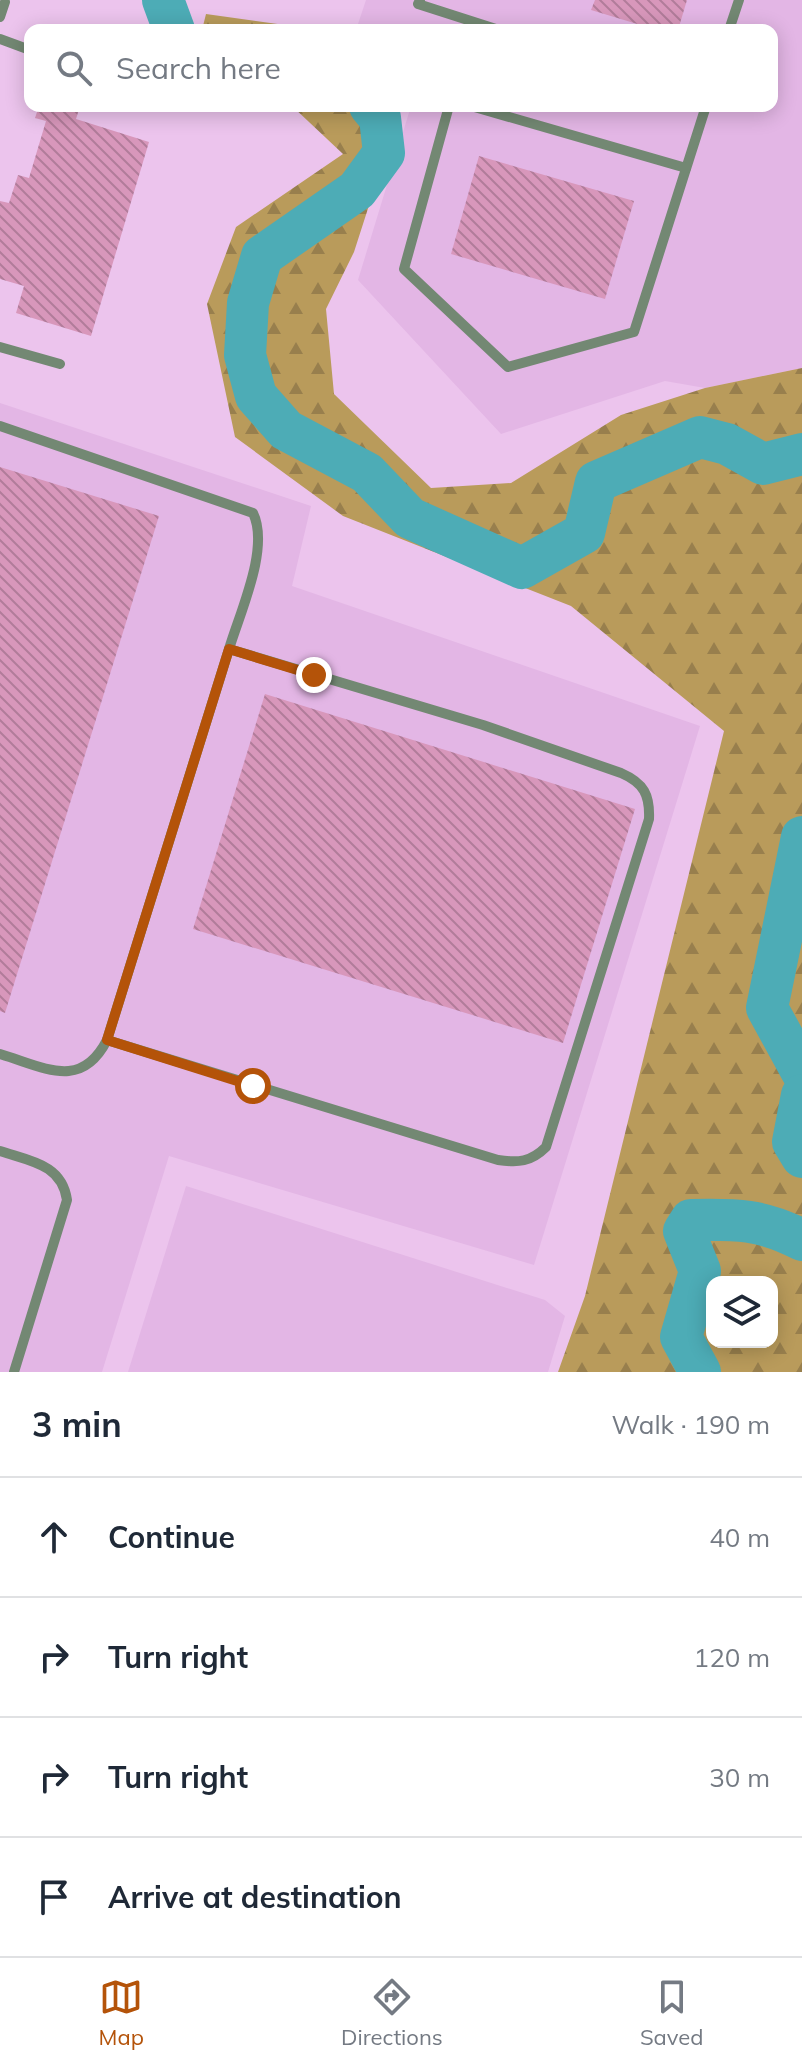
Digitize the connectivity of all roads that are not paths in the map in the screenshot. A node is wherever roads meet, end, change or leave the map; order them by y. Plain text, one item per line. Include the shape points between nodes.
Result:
1 (420, 0) edge
2 (739, 0) edge
3 (5, 2) edge
4 (0, 17) edge
5 (467, 24) edge
6 (731, 24) edge
7 (0, 39) edge
8 (24, 48) edge
9 (447, 112) edge
10 (492, 112) edge
11 (704, 112) edge
12 (686, 168) junction
13 (0, 347) edge
14 (60, 364) dead end
15 (0, 426) edge
16 (229, 649) junction
17 (107, 1040) junction
18 (0, 1054) edge
19 (0, 1151) edge
20 (14, 1372) edge

1 - 5 lane via 418,4
2 - 6 lane
3 - 4 lane
7 - 8 lane
9 - 12 lane via 404,269 508,367 634,332
10 - 12 lane
11 - 12 lane
13 - 14 lane
15 - 16 lane via 253,513 260,528 259,548
16 - 17 lane
16 - 17 lane via 483,725 621,773 645,791 649,819 546,1147 536,1157 519,1163 484,1156
17 - 18 lane via 98,1058 72,1073
19 - 20 lane via 48,1167 58,1175 67,1200

